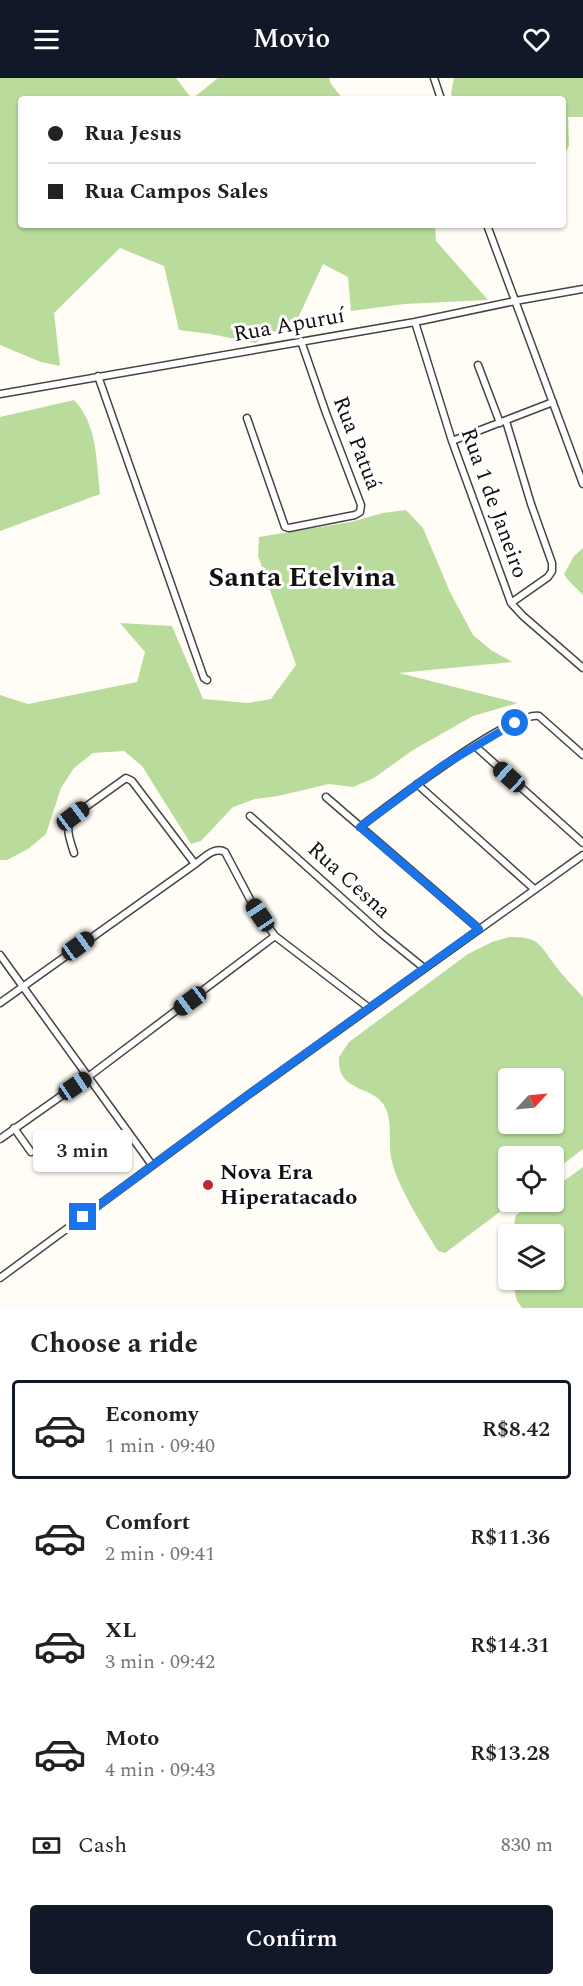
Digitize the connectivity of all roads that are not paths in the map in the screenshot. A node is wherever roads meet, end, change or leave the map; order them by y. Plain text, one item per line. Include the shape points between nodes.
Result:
1 (434, 78) edge
2 (440, 96) edge
3 (488, 228) edge
4 (583, 289) edge
5 (514, 301) junction
6 (415, 322) junction
7 (301, 341) junction
8 (478, 365) dead end
9 (98, 376) junction
10 (0, 394) edge
11 (554, 402) junction
12 (247, 418) dead end
13 (503, 422) junction
14 (452, 441) junction
15 (583, 484) edge
16 (511, 603) junction
17 (583, 668) edge
18 (207, 680) dead end
19 (475, 746) junction
20 (583, 755) edge
21 (417, 784) junction
22 (326, 797) dead end
23 (250, 816) dead end
24 (360, 827) junction
25 (583, 843) edge
26 (74, 853) dead end
27 (583, 855) edge
28 (195, 864) junction
29 (533, 888) junction
30 (479, 929) junction
31 (275, 936) junction
32 (0, 955) edge
33 (424, 968) junction
34 (23, 986) junction
35 (0, 1003) edge
36 (369, 1008) junction
37 (88, 1077) junction
38 (14, 1128) junction
39 (0, 1139) edge
40 (31, 1152) dead end
41 (152, 1165) junction
42 (0, 1278) edge

1 - 2 street
3 - 5 street
4 - 5 street, Rua Apuruí
5 - 6 street, Rua Apuruí
5 - 11 street
6 - 7 street, Rua Apuruí
6 - 14 street, Rua 1 de Janeiro
7 - 9 street, Rua Apuruí
7 - 12 street, Rua Patuá via 362,505 360,512 285,527
8 - 13 street
9 - 10 street, Rua Apuruí
9 - 18 street
11 - 13 street
11 - 15 street
13 - 14 street
13 - 16 street via 552,563 548,577
14 - 16 street, Rua 1 de Janeiro
16 - 17 street, Rua 1 de Janeiro
19 - 20 street via 534,714
19 - 21 street
19 - 25 street
21 - 24 street
21 - 29 street
22 - 24 street
23 - 33 street, Rua Cesna
24 - 30 street
26 - 28 street via 68,822 126,778
27 - 29 street
28 - 31 street via 215,850 225,852
28 - 34 street
29 - 30 street
30 - 33 street
31 - 36 street
31 - 37 street
32 - 34 street
33 - 36 street
34 - 35 street
34 - 37 street
36 - 41 street
37 - 38 street
37 - 41 street
38 - 39 street
38 - 40 street
41 - 42 street

